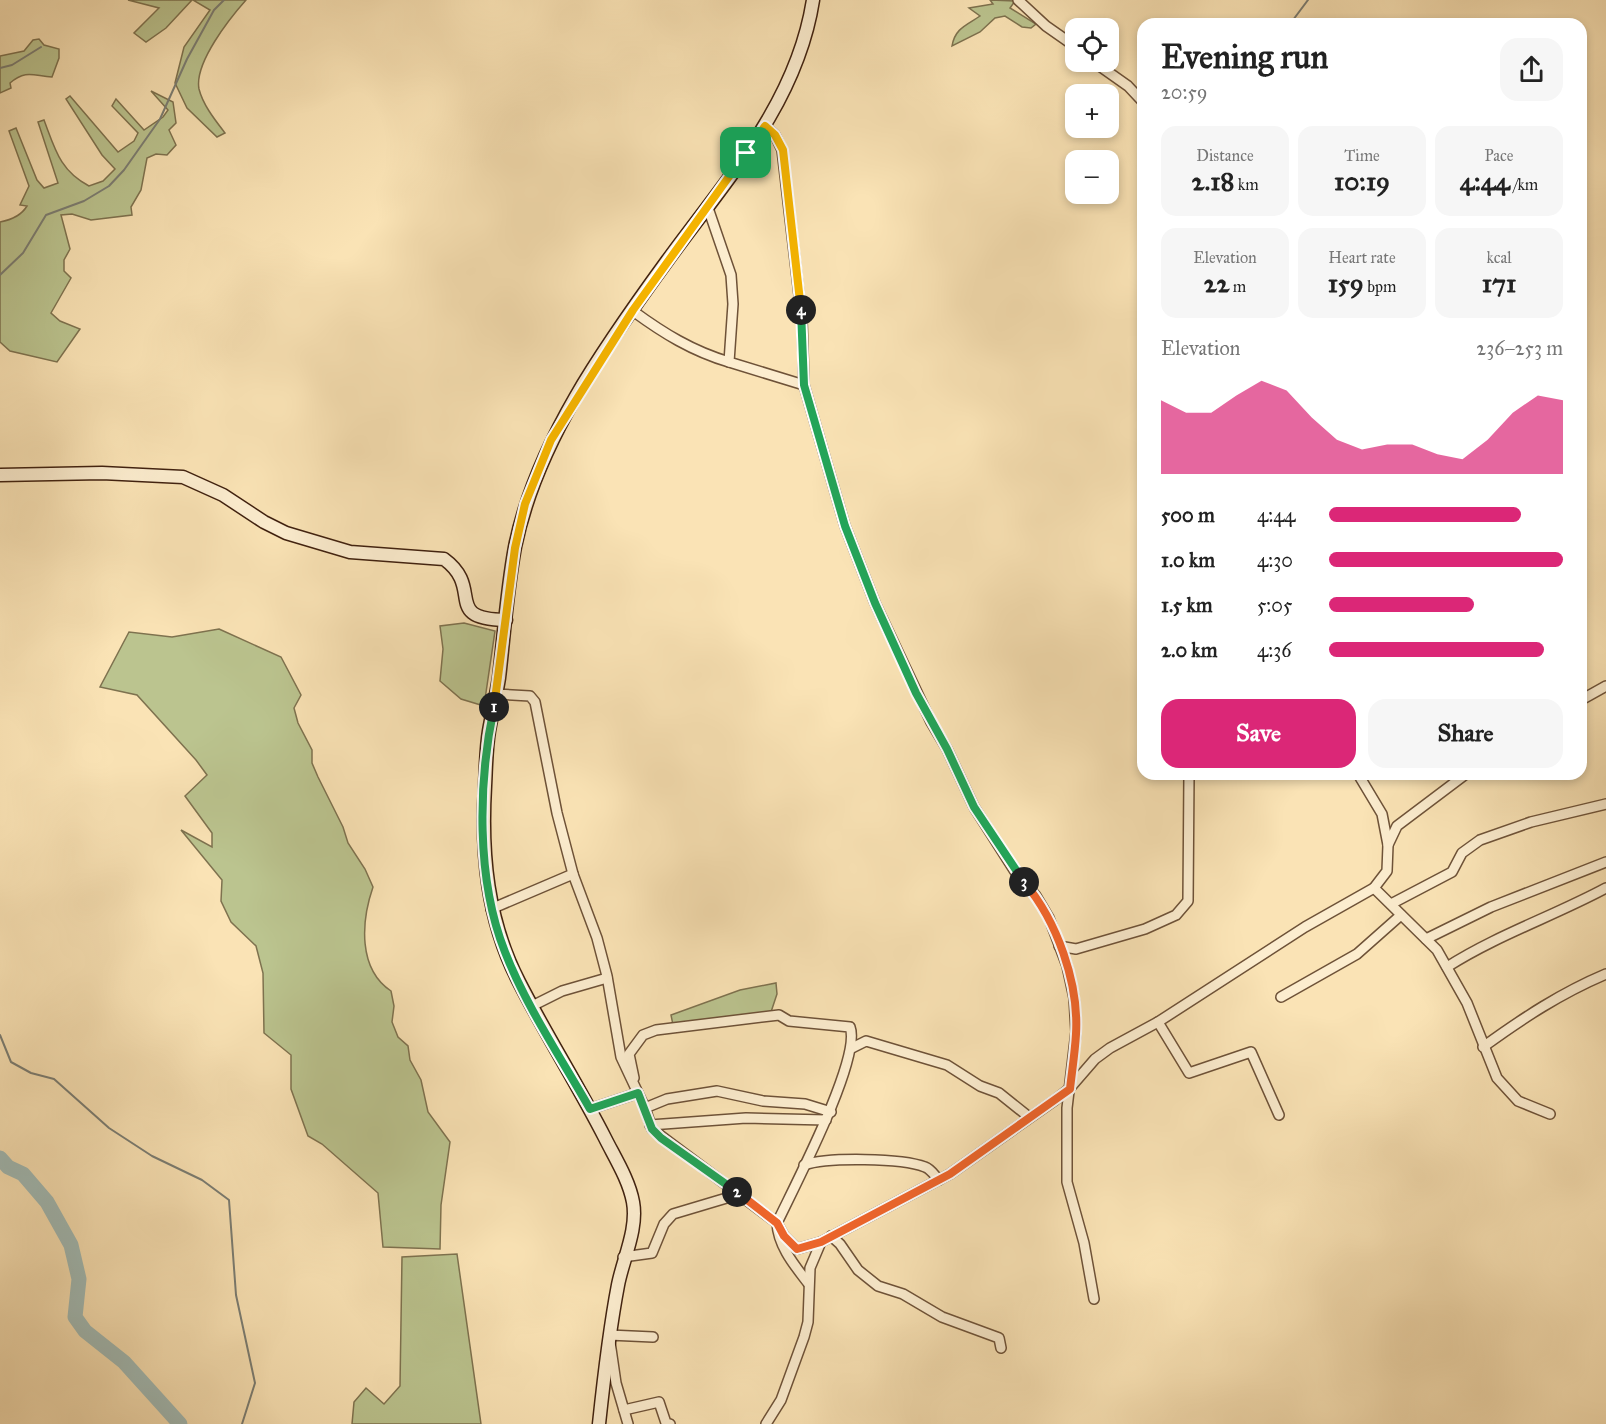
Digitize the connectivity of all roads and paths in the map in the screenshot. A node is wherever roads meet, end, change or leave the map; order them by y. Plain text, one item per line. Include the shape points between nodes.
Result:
1 (813, 0) edge
2 (1018, 0) edge
3 (1065, 39) edge
4 (1108, 72) edge
5 (1137, 96) edge
6 (765, 126) junction
7 (708, 208) junction
8 (633, 310) junction
9 (729, 362) junction
10 (804, 385) junction
11 (0, 475) edge
12 (506, 620) junction
13 (1606, 686) edge
14 (496, 694) junction
15 (1587, 697) edge
16 (1189, 780) edge
17 (1362, 780) edge
18 (1457, 780) edge
19 (1606, 804) edge
20 (1388, 845) junction
21 (1606, 862) edge
22 (573, 874) junction
23 (1374, 888) junction
24 (1606, 888) edge
25 (1391, 904) junction
26 (491, 909) junction
27 (1401, 915) junction
28 (1426, 939) junction
29 (1059, 946) junction
30 (1448, 967) junction
31 (1606, 974) edge
32 (607, 978) junction
33 (1281, 997) dead end
34 (532, 1006) junction
35 (1158, 1022) junction
36 (1483, 1047) junction
37 (852, 1048) junction
38 (1070, 1089) junction
39 (637, 1091) junction
40 (645, 1108) junction
41 (590, 1109) junction
42 (1550, 1114) dead end
43 (1279, 1115) dead end
44 (828, 1116) junction
45 (1029, 1117) junction
46 (650, 1125) junction
47 (804, 1165) junction
48 (939, 1180) junction
49 (740, 1194) junction
50 (777, 1223) junction
51 (831, 1236) junction
52 (821, 1242) junction
53 (623, 1257) junction
54 (808, 1283) junction
55 (1094, 1299) dead end
56 (609, 1335) junction
57 (653, 1337) dead end
58 (1001, 1348) dead end
59 (624, 1410) junction
60 (599, 1424) edge
61 (628, 1424) edge
62 (670, 1424) edge
63 (766, 1424) edge

1 - 6 main road via 789,85
2 - 3 street
4 - 5 street
6 - 7 main road
6 - 10 street via 783,150 802,320
7 - 8 main road
7 - 9 street via 730,275 733,304
8 - 9 street via 701,354
8 - 12 main road via 571,405 539,468 525,504 515,548
9 - 10 street
10 - 29 street via 845,526 875,603 974,807 1016,873 1036,896
11 - 12 main road via 126,473 183,477 223,495 286,533 350,552 444,560 463,579 470,612 485,620
12 - 14 main road
13 - 15 street
14 - 22 street via 530,696 535,702
14 - 26 main road via 488,735 483,845
16 - 29 street via 1188,901 1176,915 1145,929 1076,949
17 - 20 street via 1382,814
18 - 20 street via 1396,826
19 - 25 street via 1531,822 1480,840 1462,853 1452,872
20 - 23 street via 1387,871
21 - 28 street via 1491,907
22 - 26 street
22 - 32 street
23 - 25 street
23 - 35 street via 1305,927
24 - 30 street via 1473,951
25 - 27 street
26 - 34 main road via 504,951
27 - 28 street
27 - 33 street via 1358,954
28 - 30 street
29 - 38 street via 1074,998 1076,1032
30 - 36 street
31 - 36 street via 1534,1010
32 - 34 street via 562,991
32 - 39 street via 621,1057
34 - 41 main road
35 - 38 street via 1095,1059
35 - 43 street via 1189,1073 1251,1052
36 - 42 street via 1497,1078 1518,1101
37 - 39 street via 850,1028 796,1022 779,1015 656,1030 643,1035 629,1054
37 - 44 street
37 - 45 street via 866,1041 946,1065 999,1093
38 - 45 street
38 - 55 street via 1067,1182
39 - 40 street
39 - 41 street
40 - 44 street via 667,1099 717,1091 763,1101 805,1104
40 - 46 street
41 - 53 main road via 633,1198 635,1218
44 - 46 street
44 - 47 street
45 - 48 street
46 - 49 street via 661,1138
47 - 48 street via 825,1161 889,1161 927,1168
47 - 50 street
48 - 51 street
49 - 50 street
49 - 53 street via 673,1214 664,1224 652,1253
50 - 52 street via 797,1249
50 - 54 street via 789,1256
51 - 52 street
51 - 58 street via 869,1280 942,1317 999,1338
52 - 54 street
53 - 56 main road
54 - 63 street via 804,1337 781,1400
56 - 57 street
56 - 59 street
56 - 60 main road
59 - 61 street
59 - 62 street via 659,1402

